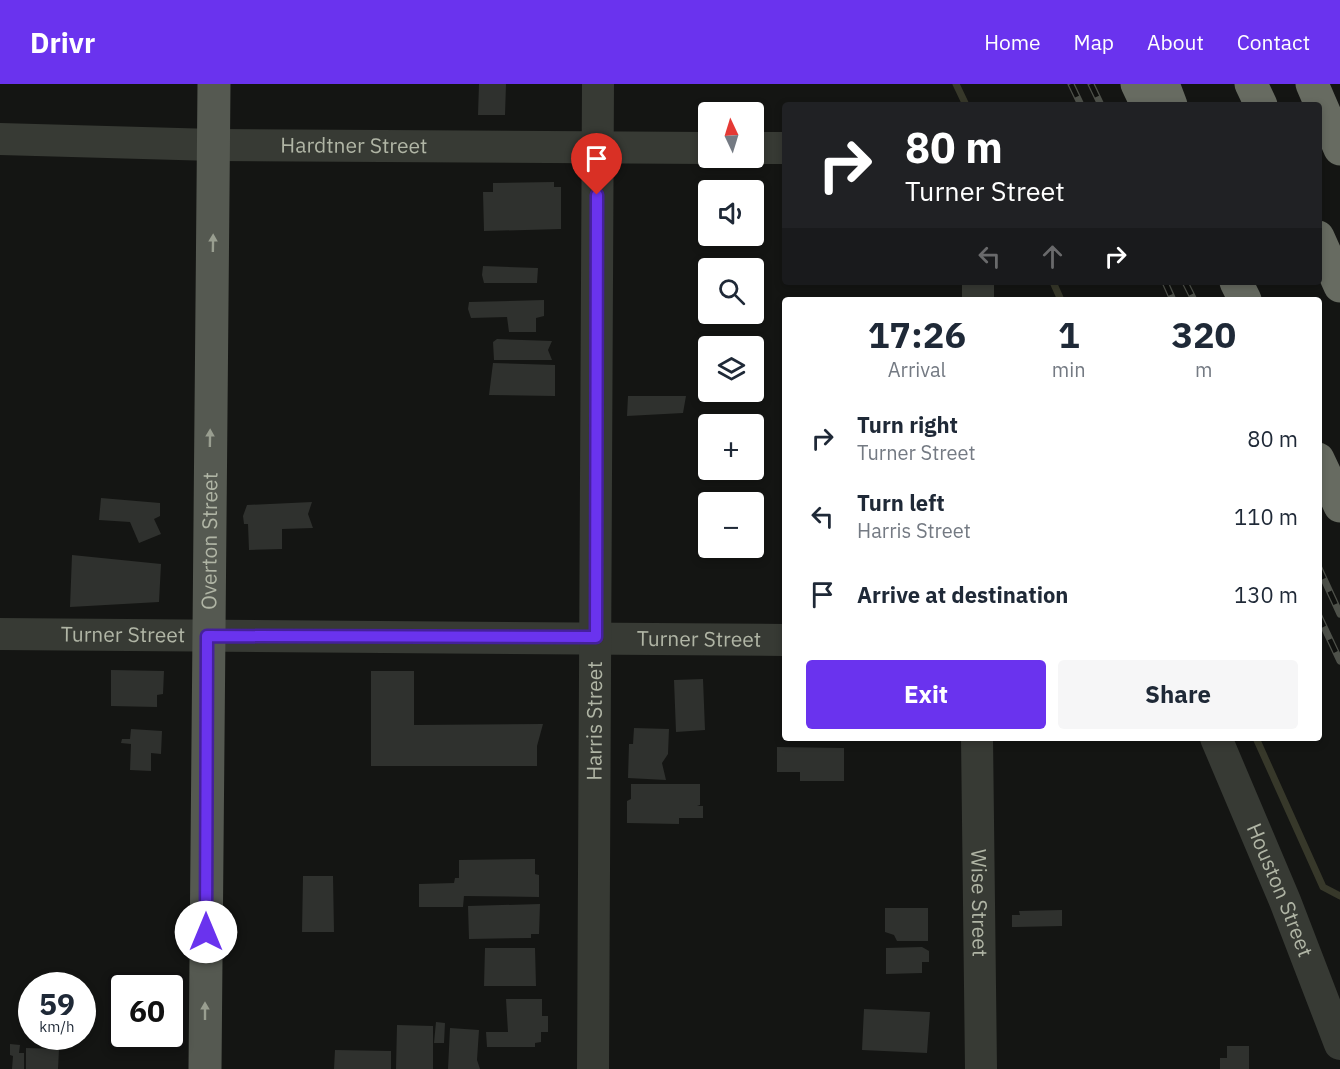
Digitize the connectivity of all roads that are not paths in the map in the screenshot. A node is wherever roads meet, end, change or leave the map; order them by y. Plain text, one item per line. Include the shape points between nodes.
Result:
1 (214, 84) edge
2 (598, 84) edge
3 (1137, 84) edge
4 (1163, 84) edge
5 (1251, 84) edge
6 (1312, 84) edge
7 (1146, 102) edge
8 (1171, 102) edge
9 (1260, 102) edge
10 (1320, 102) edge
11 (1322, 107) edge
12 (0, 139) edge
13 (214, 145) junction
14 (597, 148) junction
15 (698, 148) edge
16 (764, 148) edge
17 (782, 148) edge
18 (1340, 149) edge
19 (1322, 246) edge
20 (1340, 286) edge
21 (1322, 467) edge
22 (1337, 499) edge
23 (0, 634) edge
24 (207, 636) junction
25 (596, 637) junction
26 (782, 639) edge
27 (977, 741) edge
28 (1217, 741) edge
29 (1340, 1044) edge
30 (205, 1069) edge
31 (593, 1069) edge
32 (981, 1069) edge

1 - 13 main road, Overton Street
2 - 14 street, Harris Street
3 - 7 highway
4 - 8 highway
5 - 9 highway
6 - 10 highway
11 - 18 highway
12 - 13 street, Hardtner Street
13 - 14 street, Hardtner Street
24 -> 13 main road, Overton Street
14 - 15 street, Hardtner Street
14 - 25 street, Harris Street
16 - 17 street
19 - 20 highway
21 - 22 highway
23 - 24 street, Turner Street
24 - 25 street, Turner Street
30 -> 24 main road, Overton Street
25 - 26 street, Turner Street
25 - 31 street, Harris Street
27 - 32 street, Wise Street
28 - 29 street, Houston Street

